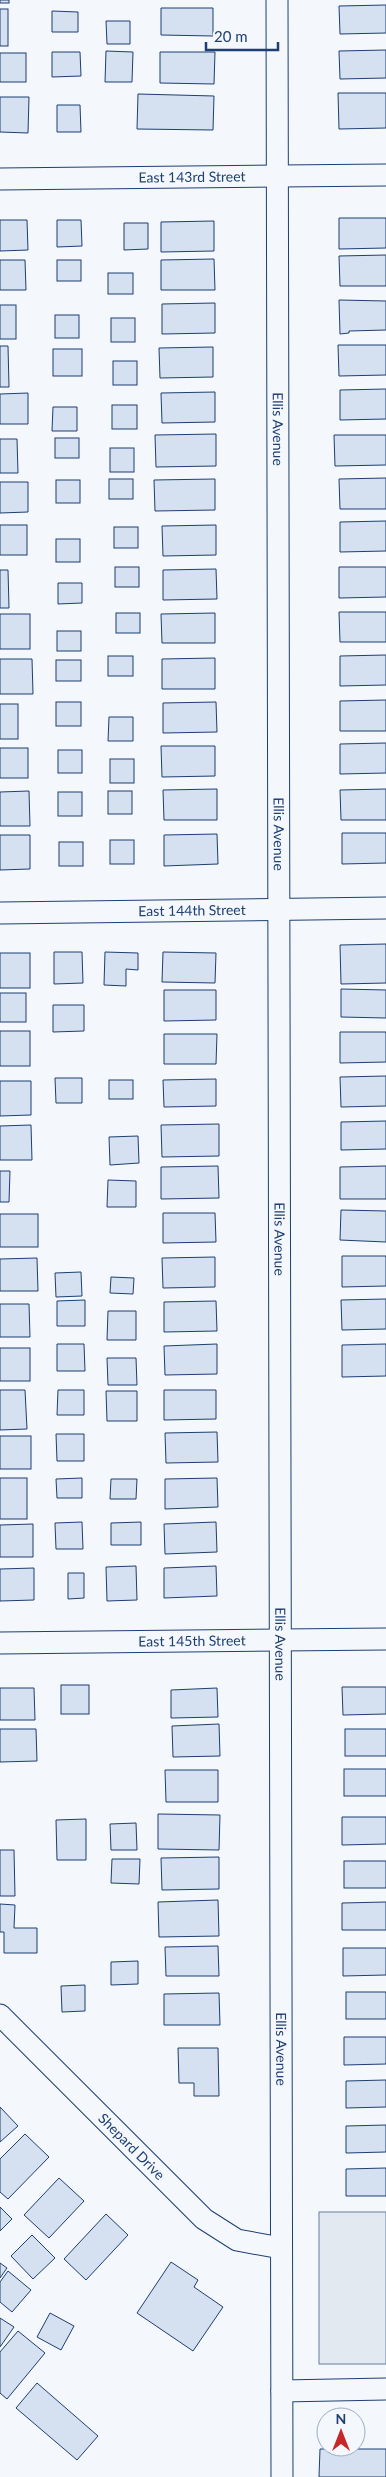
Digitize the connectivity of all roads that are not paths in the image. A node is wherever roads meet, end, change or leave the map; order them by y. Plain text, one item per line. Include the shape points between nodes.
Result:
1 (277, 0) edge
2 (386, 175) edge
3 (277, 176) junction
4 (0, 179) edge
5 (386, 908) edge
6 (279, 910) junction
7 (0, 913) edge
8 (386, 1639) edge
9 (280, 1640) junction
10 (0, 1643) edge
11 (0, 2015) edge
12 (282, 2248) junction
13 (386, 2389) edge
14 (282, 2390) junction
15 (282, 2477) edge

1 - 3 street, Ellis Avenue
2 - 3 street, East 143rd Street
3 - 4 street, East 143rd Street
3 - 6 street, Ellis Avenue
5 - 6 street, East 144th Street
6 - 7 street, East 144th Street
6 - 9 street, Ellis Avenue
8 - 9 street, East 145th Street
9 - 10 street, East 145th Street
9 - 12 street, Ellis Avenue
11 - 12 street, Shepard Drive via 204,2219 237,2240
12 - 14 street, Ellis Avenue
13 - 14 street
14 - 15 street, Ellis Avenue

